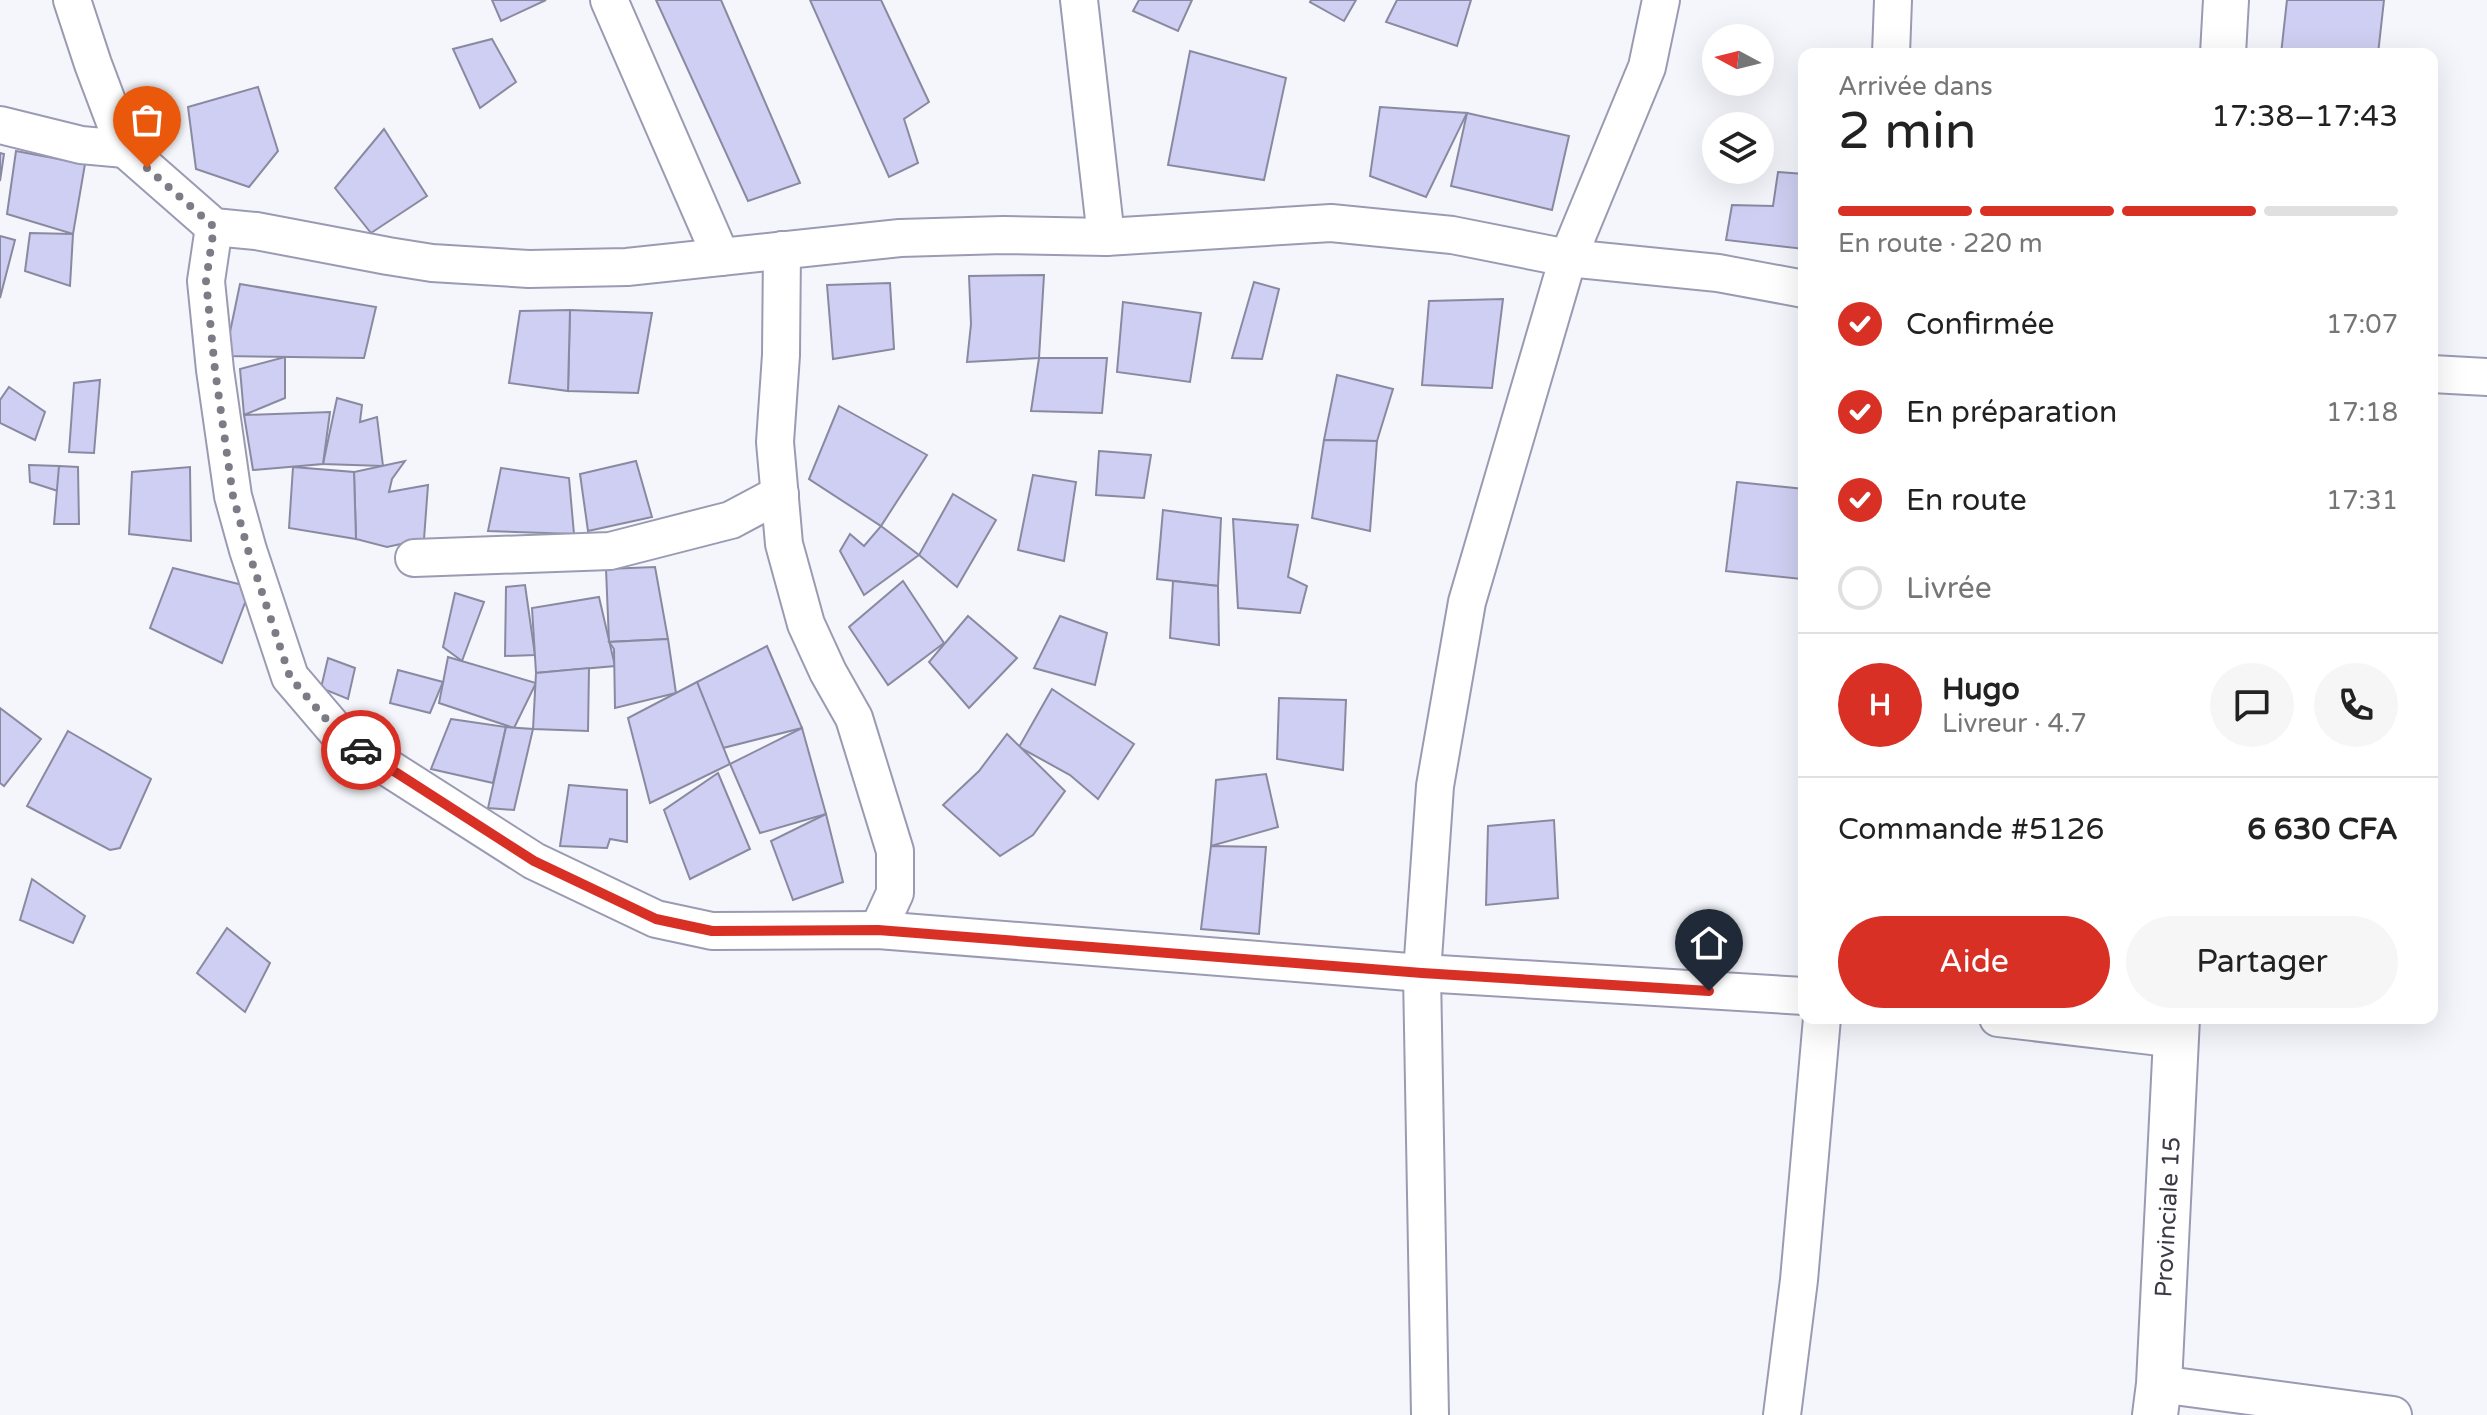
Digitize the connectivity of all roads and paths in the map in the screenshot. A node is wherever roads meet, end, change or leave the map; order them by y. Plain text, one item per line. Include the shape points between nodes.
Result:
1 (72, 0) edge
2 (609, 0) edge
3 (1079, 0) edge
4 (1661, 0) edge
5 (1893, 0) edge
6 (2226, 0) edge
7 (1891, 48) edge
8 (2223, 48) edge
9 (0, 125) edge
10 (125, 149) junction
11 (214, 227) junction
12 (1106, 237) junction
13 (782, 250) junction
14 (721, 257) junction
15 (1568, 258) junction
16 (1798, 288) edge
17 (2438, 374) edge
18 (2487, 377) edge
19 (780, 494) junction
20 (414, 558) dead end
21 (878, 930) junction
22 (1422, 973) junction
23 (1798, 996) edge
24 (1821, 1024) edge
25 (2105, 1024) edge
26 (2177, 1028) edge
27 (2157, 1399) edge
28 (1430, 1415) edge
29 (1782, 1415) edge
30 (2393, 1415) edge

1 - 10 street
2 - 14 street
3 - 12 street
4 - 15 street via 1647,67
5 - 7 street
6 - 8 street
9 - 10 street via 81,145
10 - 11 street
11 - 14 street via 432,263 529,269 627,267
11 - 21 street via 206,281 233,496 290,677 343,739 534,861 656,919 712,931
12 - 13 street via 900,238
12 - 15 street via 1331,223 1452,235
13 - 14 street
13 - 19 street via 775,442
15 - 16 street via 1718,273
15 - 22 street via 1467,602 1435,786
17 - 18 street
19 - 20 street via 731,520 610,551
19 - 21 street via 784,544 806,624 854,718 895,851 895,893
21 - 22 street
22 - 23 street
22 - 28 street
24 - 29 street
25 - 26 street
26 - 27 street, Provinciale 15
27 - 30 street

